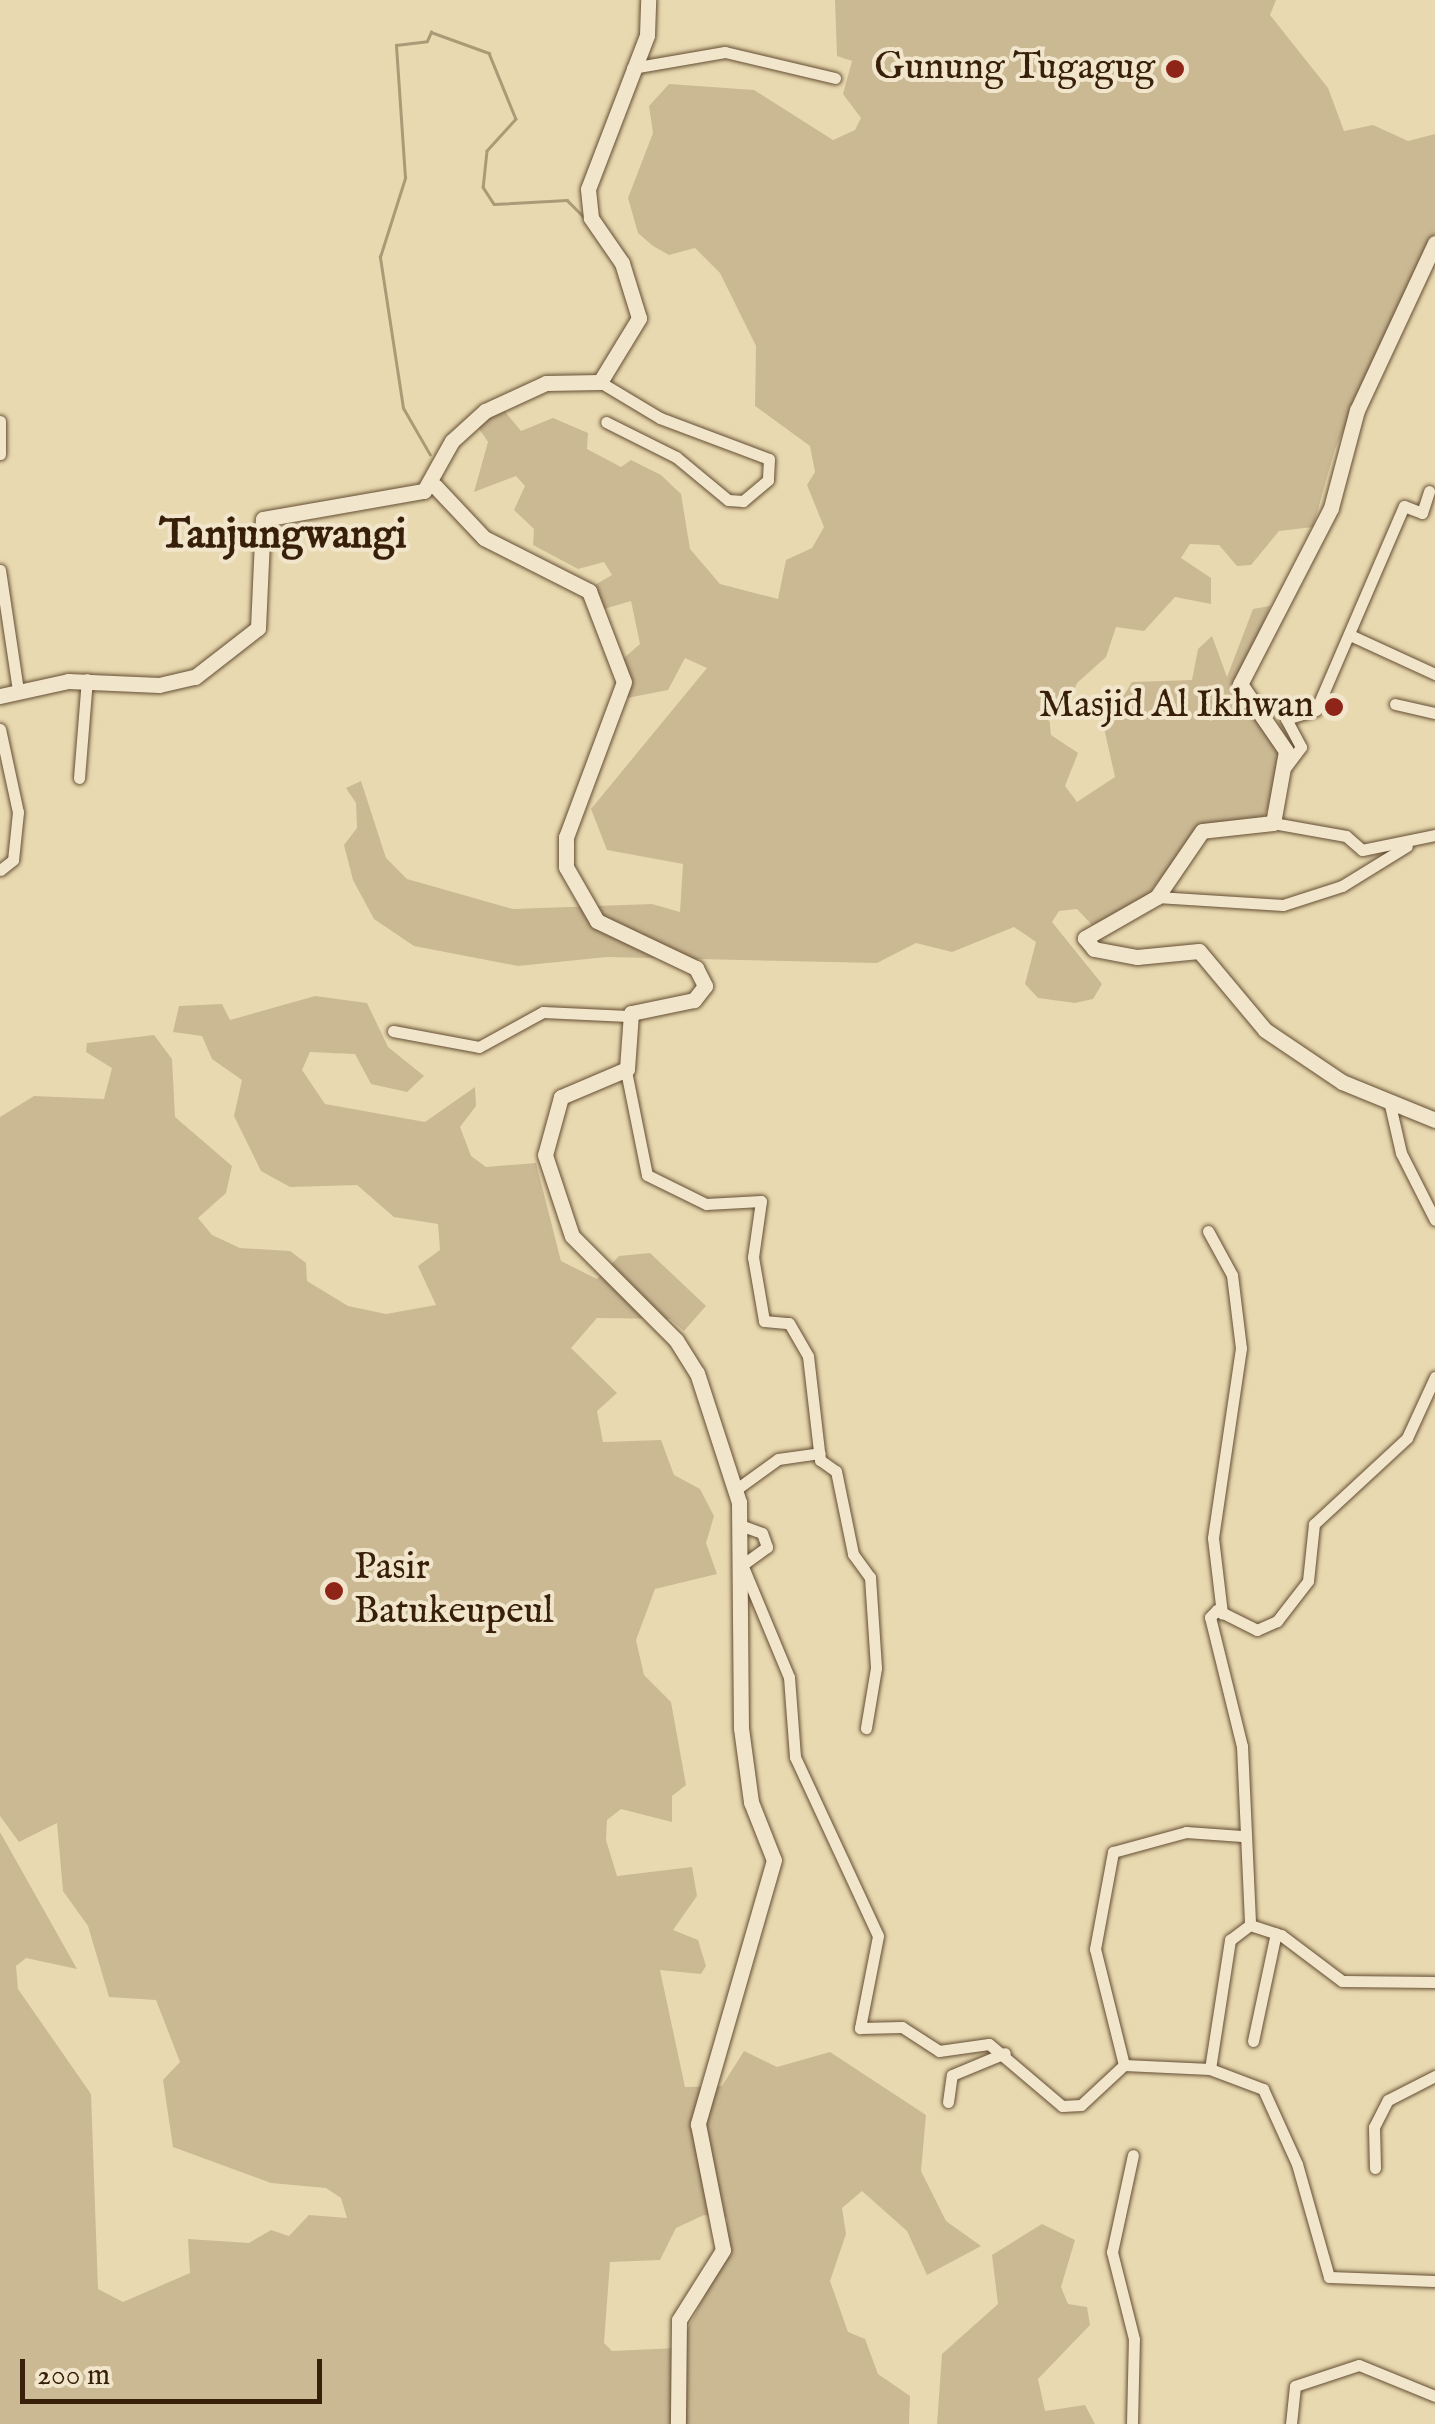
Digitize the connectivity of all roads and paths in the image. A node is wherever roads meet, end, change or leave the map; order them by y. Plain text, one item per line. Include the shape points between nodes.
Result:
1 (648, 0) edge
2 (632, 68) junction
3 (835, 78) dead end
4 (1435, 243) edge
5 (600, 382) junction
6 (0, 421) edge
7 (606, 422) dead end
8 (0, 454) edge
9 (434, 486) junction
10 (1429, 490) dead end
11 (0, 564) edge
12 (1350, 635) junction
13 (1435, 674) edge
14 (87, 679) junction
15 (6, 696) edge
16 (1395, 704) dead end
17 (1435, 712) edge
18 (0, 729) edge
19 (1286, 767) junction
20 (79, 778) dead end
21 (1273, 822) junction
22 (1435, 834) edge
23 (1408, 846) junction
24 (0, 870) edge
25 (1157, 897) junction
26 (628, 1016) junction
27 (393, 1031) dead end
28 (626, 1071) junction
29 (1390, 1105) junction
30 (1435, 1120) edge
31 (1435, 1220) edge
32 (1208, 1231) dead end
33 (1435, 1377) edge
34 (820, 1454) junction
35 (738, 1488) junction
36 (740, 1525) junction
37 (742, 1560) junction
38 (1222, 1612) junction
39 (866, 1728) dead end
40 (1242, 1836) junction
41 (1250, 1924) junction
42 (1276, 1933) junction
43 (1435, 1982) edge
44 (1253, 2041) dead end
45 (1006, 2053) junction
46 (1124, 2065) junction
47 (1210, 2069) junction
48 (1435, 2076) edge
49 (948, 2102) dead end
50 (1133, 2155) dead end
51 (1375, 2168) dead end
52 (1435, 2281) edge
53 (1435, 2396) edge
54 (678, 2424) edge
55 (1132, 2424) edge
56 (1291, 2424) edge

1 - 2 street via 648,35
2 - 3 street via 725,52
2 - 5 street via 588,198 639,321
4 - 19 street via 1357,410 1331,508 1240,684 1282,741
5 - 7 street via 660,418 769,460 766,485 728,500 676,458
5 - 9 street via 546,383 485,411 452,441
6 - 8 street
9 - 14 street via 263,519 264,594 251,638 183,682
9 - 26 street via 484,538 589,591 624,682 566,837 566,867 597,921 696,968 705,986 694,1000
10 - 12 street via 1422,513 1404,506
11 - 15 street
12 - 13 street
12 - 19 street via 1316,710 1286,719 1301,746
14 - 15 street
14 - 20 street
16 - 17 street
18 - 24 street via 18,812 13,860
19 - 21 street
21 - 23 street via 1305,836 1346,836 1362,850
21 - 25 street via 1202,831
22 - 23 street
23 - 25 street via 1342,886 1283,905
25 - 29 street via 1091,931 1088,945 1137,957 1198,952 1254,1022
26 - 27 street via 543,1012 479,1047
26 - 28 street
28 - 34 street via 646,1175 706,1204 760,1201 753,1257 764,1321 789,1323 808,1356
28 - 35 street via 561,1097 544,1155 558,1213 676,1340
29 - 30 street
29 - 31 street via 1401,1153
32 - 38 street via 1232,1275 1241,1348 1213,1538
33 - 38 street via 1407,1438 1314,1524 1308,1581 1277,1622 1251,1629
34 - 35 street via 778,1459
34 - 39 street via 836,1471 853,1554 870,1577 876,1668
35 - 36 street
36 - 37 street
36 - 37 street via 762,1533 767,1547
37 - 45 street via 789,1677 794,1757 878,1936 858,2025 902,2027 939,2051 982,2043
37 - 54 street via 740,1728 751,1802 774,1860 698,2124 723,2250 679,2320
38 - 40 street via 1210,1616 1239,1727
40 - 41 street
40 - 46 street via 1186,1832 1111,1856 1095,1950
41 - 42 street
41 - 47 street via 1230,1940
42 - 43 street via 1342,1982
42 - 44 street
45 - 46 street via 1069,2108
45 - 49 street via 952,2075
46 - 47 street
47 - 52 street via 1269,2096 1329,2277
48 - 51 street via 1388,2100 1374,2126
50 - 55 street via 1112,2252 1134,2338
53 - 56 street via 1360,2365 1295,2386

